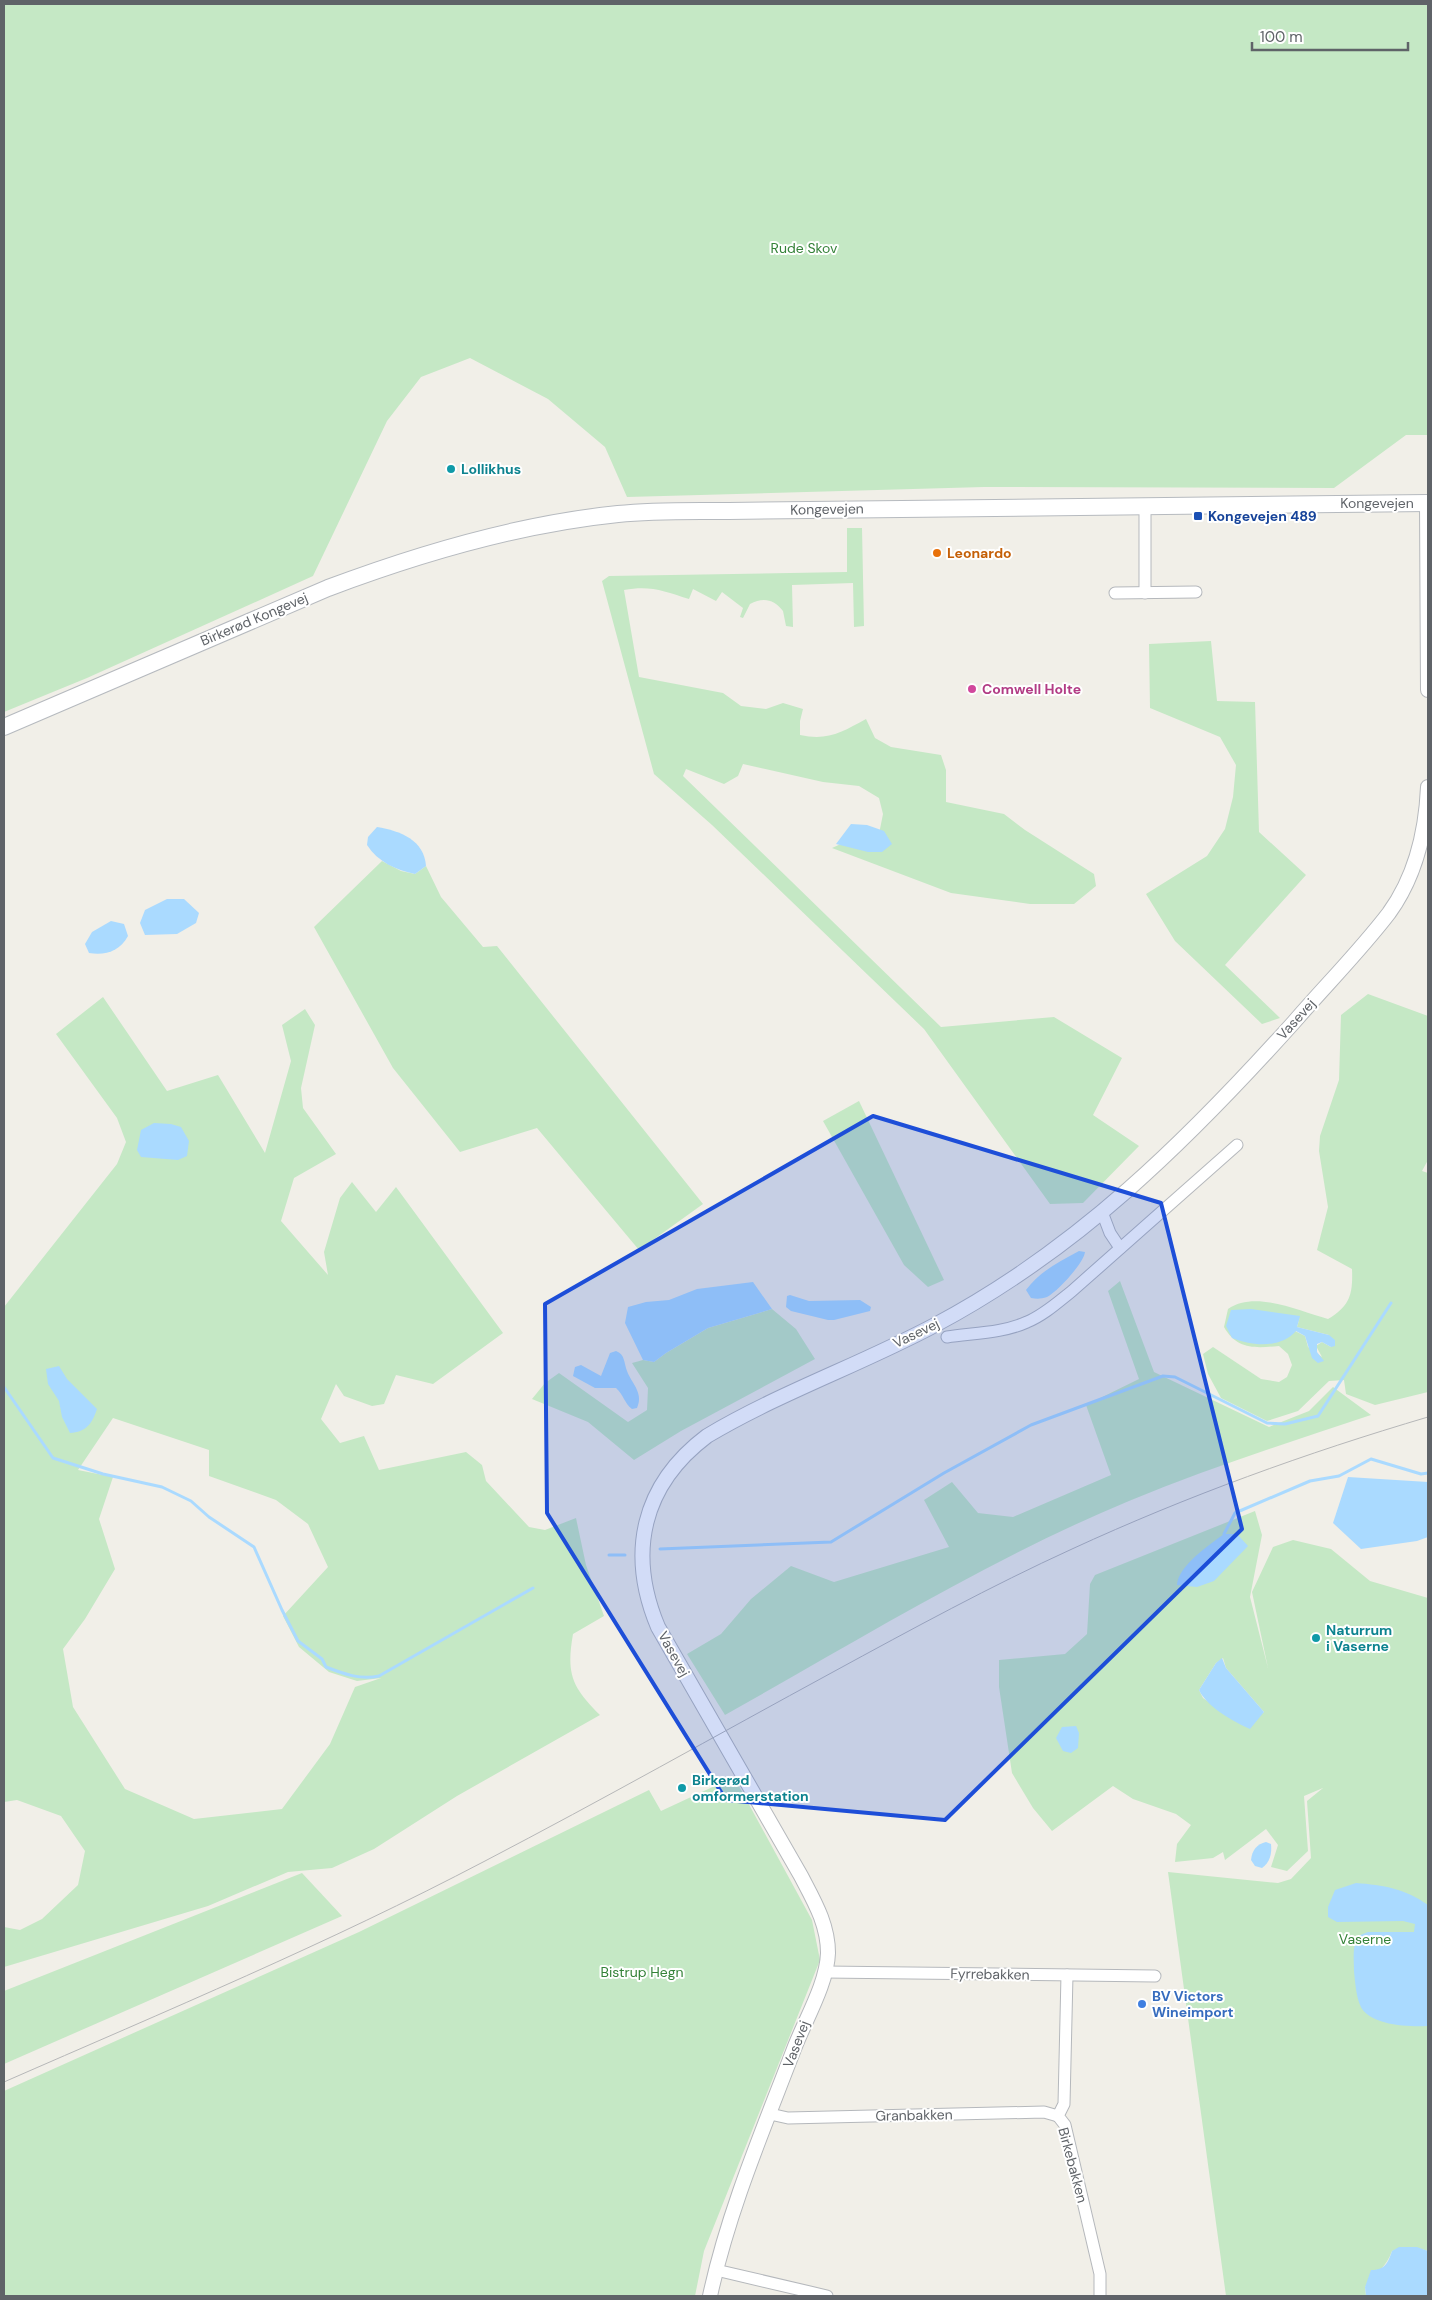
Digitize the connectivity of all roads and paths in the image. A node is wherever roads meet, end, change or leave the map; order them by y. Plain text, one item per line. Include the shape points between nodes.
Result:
1 (1428, 503) edge
2 (1145, 505) junction
3 (511, 532) joint
4 (1145, 592) junction
5 (1196, 592) dead end
6 (1115, 593) dead end
7 (1428, 637) edge
8 (1428, 690) edge
9 (4, 727) edge
10 (1428, 788) edge
11 (1237, 1145) dead end
12 (1102, 1212) junction
13 (1120, 1248) junction
14 (947, 1337) dead end
15 (825, 1972) junction
16 (1067, 1975) junction
17 (1155, 1976) dead end
18 (770, 2114) junction
19 (1058, 2116) junction
20 (716, 2270) junction
21 (710, 2296) edge
22 (827, 2296) edge
23 (1100, 2296) edge

1 - 2 main road, Kongevejen
1 - 7 street
2 - 3 main road, Kongevejen via 661,512 619,514
2 - 4 street
3 - 9 main road, Birkerød Kongevej via 442,549 328,588
4 - 5 street
4 - 6 street
7 - 8 street
10 - 12 street, Vasevej via 1426,820 1419,848 1404,889 1385,919 1193,1130 1137,1184
11 - 13 street, Vasevej
12 - 13 street
12 - 15 street, Vasevej via 1024,1270 935,1325 707,1436 680,1459 652,1503 642,1554 650,1606 658,1627 820,1914 827,1941
13 - 14 street, Vasevej via 1072,1291 1027,1322 1009,1328
15 - 16 street, Fyrrebakken
15 - 18 street, Vasevej
16 - 17 street, Fyrrebakken
16 - 19 street, Birkebakken via 1064,2104
18 - 19 street, Granbakken via 788,2118 1044,2112
18 - 20 street, Vasevej via 726,2232
19 - 23 street, Birkebakken via 1065,2125 1096,2256
20 - 21 street, Vasevej
20 - 22 street

